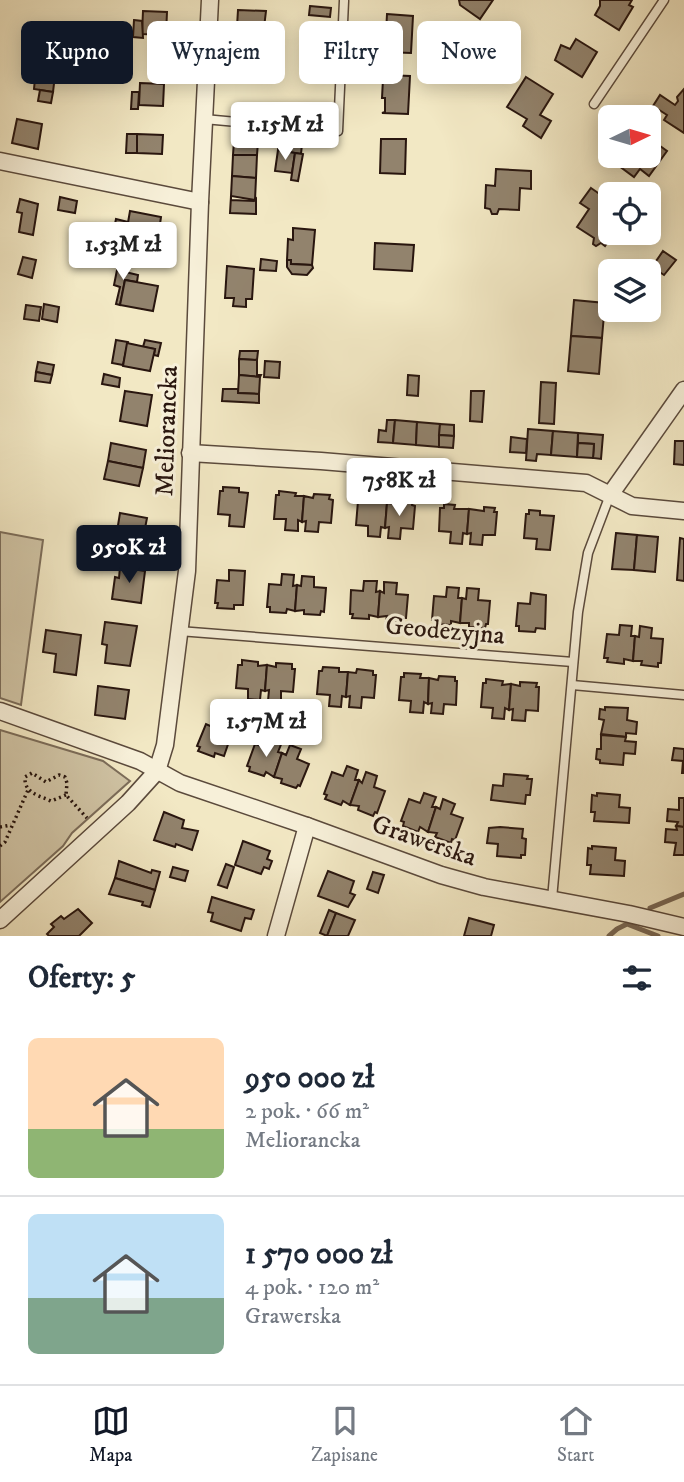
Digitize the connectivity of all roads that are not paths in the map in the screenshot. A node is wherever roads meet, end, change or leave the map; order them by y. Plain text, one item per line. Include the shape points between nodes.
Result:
1 (209, 0) edge
2 (664, 0) edge
3 (344, 1) edge
4 (594, 104) dead end
5 (204, 119) junction
6 (0, 161) edge
7 (200, 202) junction
8 (684, 390) edge
9 (190, 453) junction
10 (610, 495) junction
11 (684, 512) edge
12 (179, 631) junction
13 (573, 662) junction
14 (572, 685) junction
15 (684, 695) edge
16 (0, 710) edge
17 (157, 771) junction
18 (307, 826) junction
19 (552, 900) junction
20 (0, 920) edge
21 (684, 927) edge
22 (276, 936) edge

1 - 5 street, Meliorancka
2 - 4 lane
3 - 5 lane via 338,131
5 - 7 street, Meliorancka
6 - 7 street
7 - 9 street, Meliorancka
8 - 10 street
9 - 10 street via 586,483
9 - 12 street, Meliorancka via 187,571
10 - 11 street via 632,506
10 - 13 lane via 588,553
12 - 13 lane, Geodezyjna
12 - 17 street, Meliorancka via 165,745
13 - 14 lane
14 - 15 lane
14 - 19 lane
16 - 17 street, Grawerska
17 - 18 street, Grawerska
17 - 20 street, Meliorancka
18 - 19 street, Grawerska via 441,875
18 - 22 street
19 - 21 street, Grawerska

